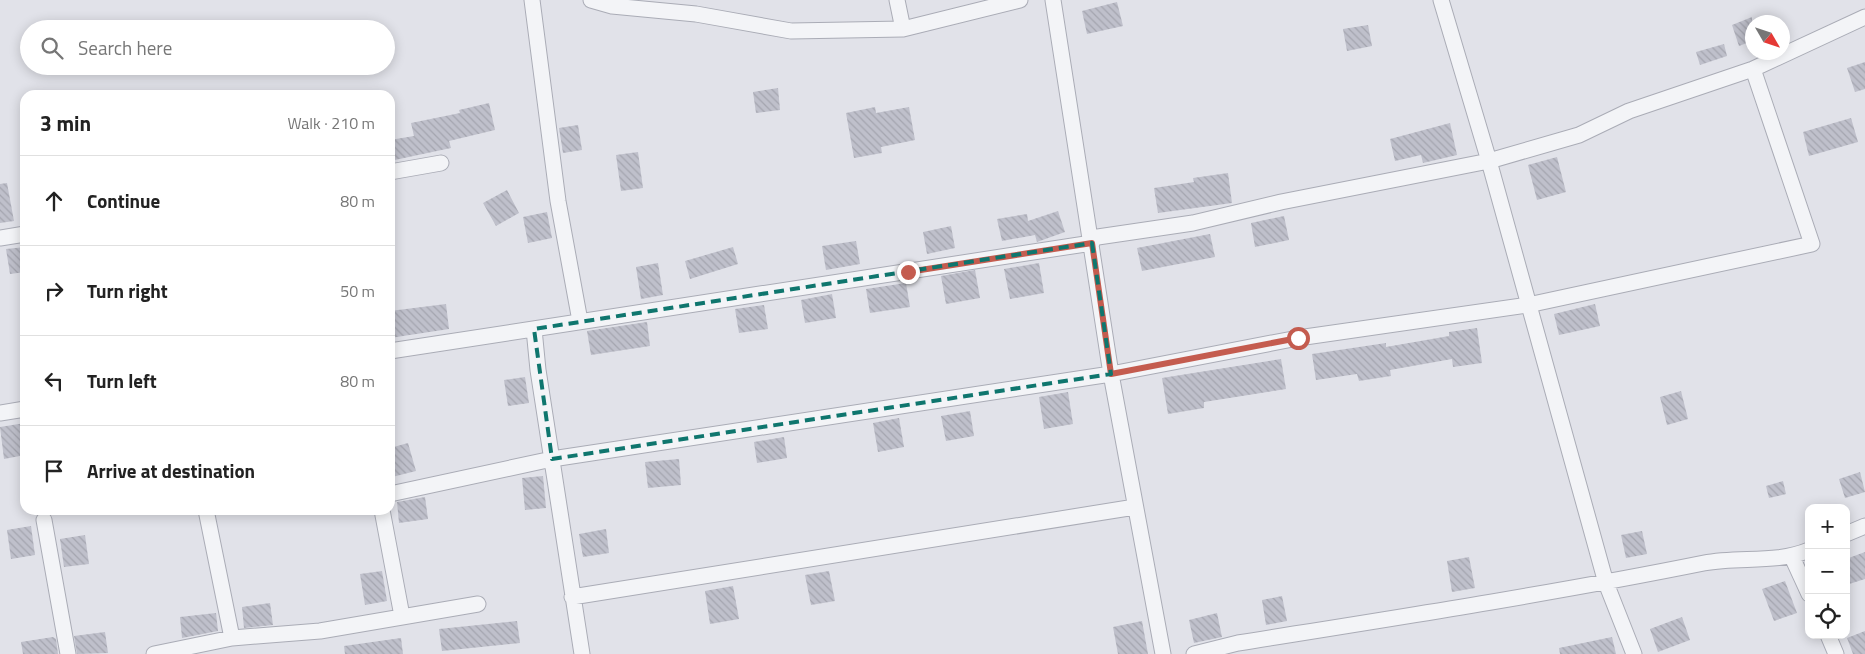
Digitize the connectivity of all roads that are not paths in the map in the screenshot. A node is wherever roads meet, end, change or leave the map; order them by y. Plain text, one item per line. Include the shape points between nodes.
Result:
1 (532, 0) edge
2 (591, 0) edge
3 (897, 0) edge
4 (1020, 0) edge
5 (1053, 0) edge
6 (1441, 0) edge
7 (695, 7) edge
8 (1865, 17) edge
9 (903, 29) junction
10 (1753, 69) junction
11 (1489, 161) junction
12 (440, 163) dead end
13 (395, 171) edge
14 (20, 235) edge
15 (0, 238) edge
16 (1091, 240) junction
17 (1528, 305) junction
18 (580, 321) junction
19 (534, 329) junction
20 (395, 350) edge
21 (1111, 374) junction
22 (20, 410) edge
23 (0, 413) edge
24 (552, 459) junction
25 (395, 493) edge
26 (1135, 507) junction
27 (207, 515) edge
28 (383, 515) edge
29 (44, 520) dead end
30 (1865, 526) edge
31 (1850, 532) edge
32 (1805, 552) edge
33 (1792, 557) junction
34 (1606, 583) junction
35 (1805, 585) edge
36 (572, 597) junction
37 (478, 604) dead end
38 (402, 616) junction
39 (232, 638) junction
40 (1830, 639) edge
41 (68, 654) edge
42 (154, 654) edge
43 (582, 654) edge
44 (1163, 654) edge
45 (1194, 654) edge
46 (1634, 654) edge
47 (1836, 654) edge

1 - 18 street via 558,201
2 - 7 street via 612,6
3 - 9 street
4 - 9 street
5 - 16 street
6 - 11 street
7 - 9 street via 791,31
8 - 10 street
10 - 11 street via 1629,111 1579,134
10 - 17 street via 1812,244
11 - 16 street via 1281,202 1193,223
11 - 17 street
12 - 13 street
14 - 15 street
16 - 18 street via 668,310
16 - 21 street
17 - 21 street via 1298,338
17 - 34 street
18 - 19 street
19 - 20 street
19 - 24 street
21 - 24 street
21 - 26 street
22 - 23 street
24 - 25 street
24 - 36 street
26 - 36 street
26 - 44 street
27 - 39 street
28 - 38 street
29 - 41 street
30 - 31 street
32 - 33 street
33 - 34 street via 1708,563
33 - 35 street
34 - 45 street via 1238,643
34 - 46 street
36 - 43 street
37 - 38 street
38 - 39 street via 320,631
39 - 42 street
40 - 47 street

